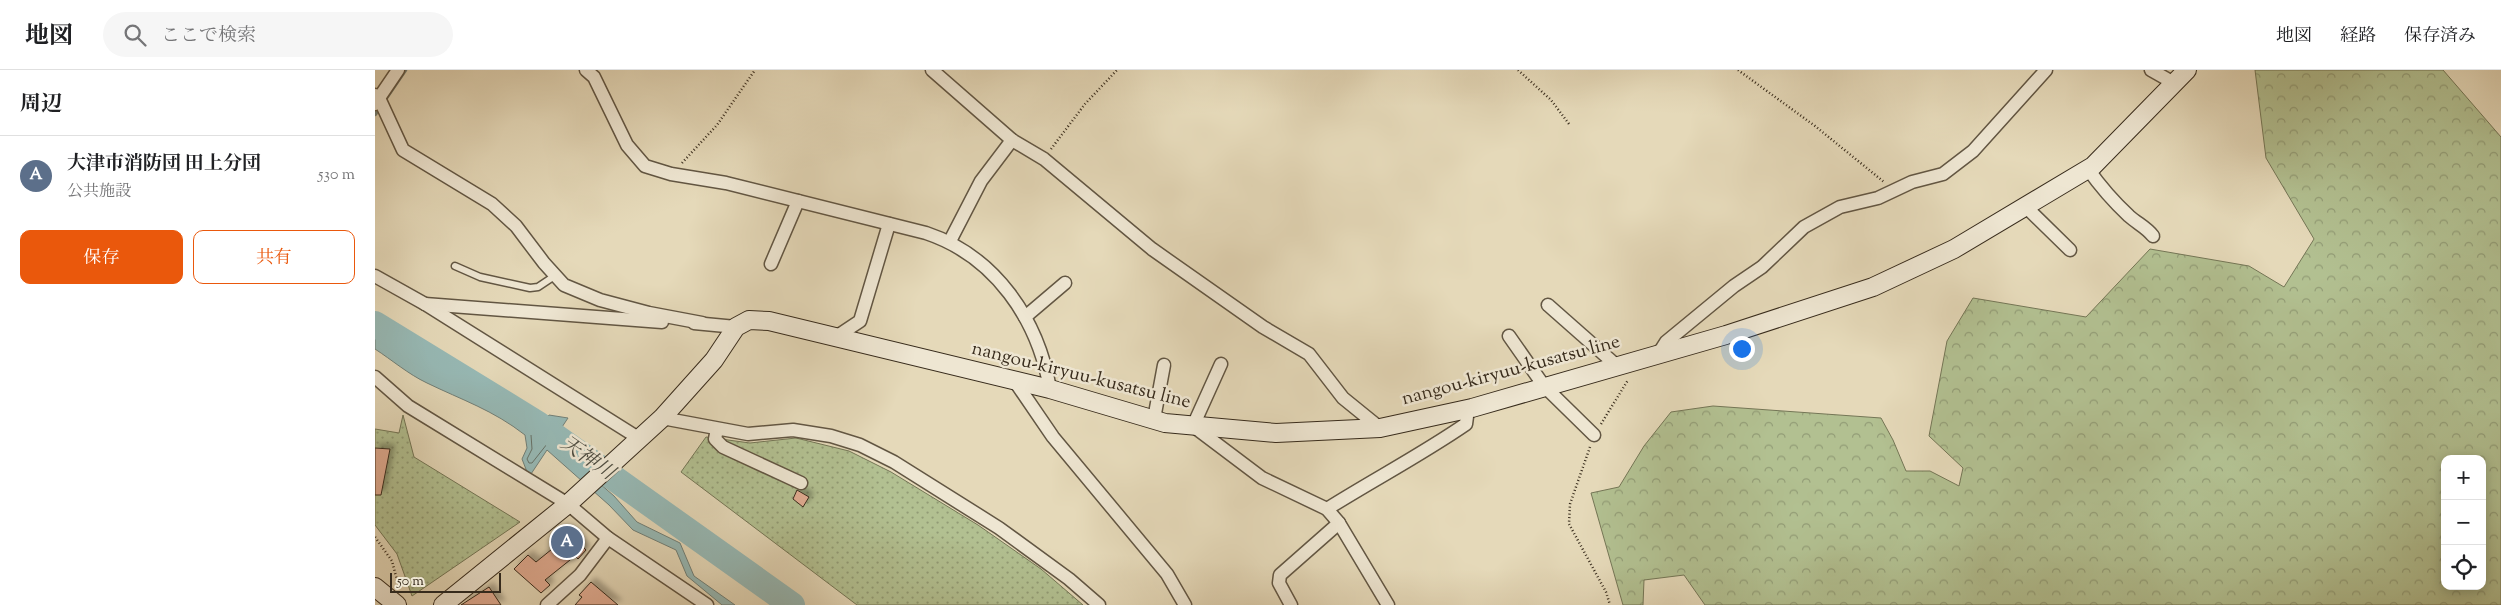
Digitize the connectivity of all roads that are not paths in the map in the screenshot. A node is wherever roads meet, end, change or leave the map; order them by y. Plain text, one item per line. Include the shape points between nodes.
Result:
1 (398, 70) edge
2 (586, 70) edge
3 (932, 70) edge
4 (2046, 70) edge
5 (2151, 70) edge
6 (2187, 70) edge
7 (2174, 83) junction
8 (376, 99) edge
9 (1013, 140) junction
10 (2088, 168) junction
11 (798, 201) junction
12 (2025, 206) junction
13 (889, 224) junction
14 (2153, 236) dead end
15 (949, 241) junction
16 (2070, 250) dead end
17 (771, 264) dead end
18 (455, 266) dead end
19 (555, 275) junction
20 (375, 276) edge
21 (1065, 283) dead end
22 (425, 304) junction
23 (1548, 305) dead end
24 (1025, 317) junction
25 (702, 323) junction
26 (735, 327) junction
27 (1509, 336) dead end
28 (836, 337) junction
29 (1659, 353) junction
30 (1221, 364) dead end
31 (1164, 365) dead end
32 (1615, 365) junction
33 (375, 376) edge
34 (1014, 380) junction
35 (1544, 386) junction
36 (1050, 389) junction
37 (1468, 409) junction
38 (662, 418) junction
39 (1155, 419) junction
40 (1193, 426) junction
41 (1379, 428) junction
42 (717, 429) junction
43 (1595, 435) road end
44 (637, 441) junction
45 (801, 483) dead end
46 (568, 504) junction
47 (1327, 508) junction
48 (1339, 523) junction
49 (609, 538) junction
50 (375, 587) edge
51 (396, 605) edge
52 (443, 605) edge
53 (547, 605) edge
54 (707, 605) edge
55 (1099, 605) edge
56 (1185, 605) edge
57 (1291, 605) edge
58 (1388, 605) edge

1 - 8 street
2 - 11 street via 594,77 627,145 645,166
3 - 9 street
4 - 29 street via 1973,151 1943,174 1912,182 1877,198 1840,207 1803,227 1762,267 1666,342
5 - 7 street
6 - 7 main road, nangou-kiryuu-kusatsu line
7 - 10 main road, nangou-kiryuu-kusatsu line
8 - 19 street via 403,150 492,204 516,226
9 - 15 street via 981,181
9 - 41 street via 1044,159 1152,249 1263,327 1309,354 1343,398
10 - 12 main road, nangou-kiryuu-kusatsu line
10 - 14 street via 2100,186
11 - 13 street
11 - 17 street
12 - 16 street
12 - 29 main road, nangou-kiryuu-kusatsu line via 1954,249 1873,287
13 - 15 street
13 - 28 street via 860,321
15 - 24 street via 981,264 1014,297
18 - 19 lane via 480,277 530,288 538,287
19 - 25 street via 564,285 600,300 649,314
20 - 22 street
21 - 24 street
22 - 25 street via 592,318
22 - 44 street
23 - 32 street
24 - 36 street via 1035,333
25 - 26 street
26 - 28 main road, nangou-kiryuu-kusatsu line via 749,320 769,321
26 - 38 main road via 714,360
27 - 35 street
28 - 34 main road, nangou-kiryuu-kusatsu line
29 - 32 main road, nangou-kiryuu-kusatsu line
30 - 40 street
31 - 39 street
32 - 35 main road, nangou-kiryuu-kusatsu line
33 - 46 street via 407,406
34 - 36 main road, nangou-kiryuu-kusatsu line
34 - 56 street via 1053,437 1167,574
35 - 37 main road, nangou-kiryuu-kusatsu line
35 - 43 street
36 - 39 main road, nangou-kiryuu-kusatsu line
37 - 41 main road, nangou-kiryuu-kusatsu line
37 - 47 street via 1466,424 1423,453
38 - 42 street
38 - 44 main road
39 - 40 main road, nangou-kiryuu-kusatsu line
40 - 41 main road, nangou-kiryuu-kusatsu line via 1276,433
40 - 47 street via 1262,478
42 - 45 street via 715,438 723,448
42 - 55 street via 748,434 793,430 860,445 894,462 999,528
44 - 46 main road
46 - 49 street
46 - 52 main road
47 - 48 street
48 - 57 street via 1280,575 1279,583
48 - 58 street
49 - 53 street via 580,575
49 - 54 street
50 - 51 main road

